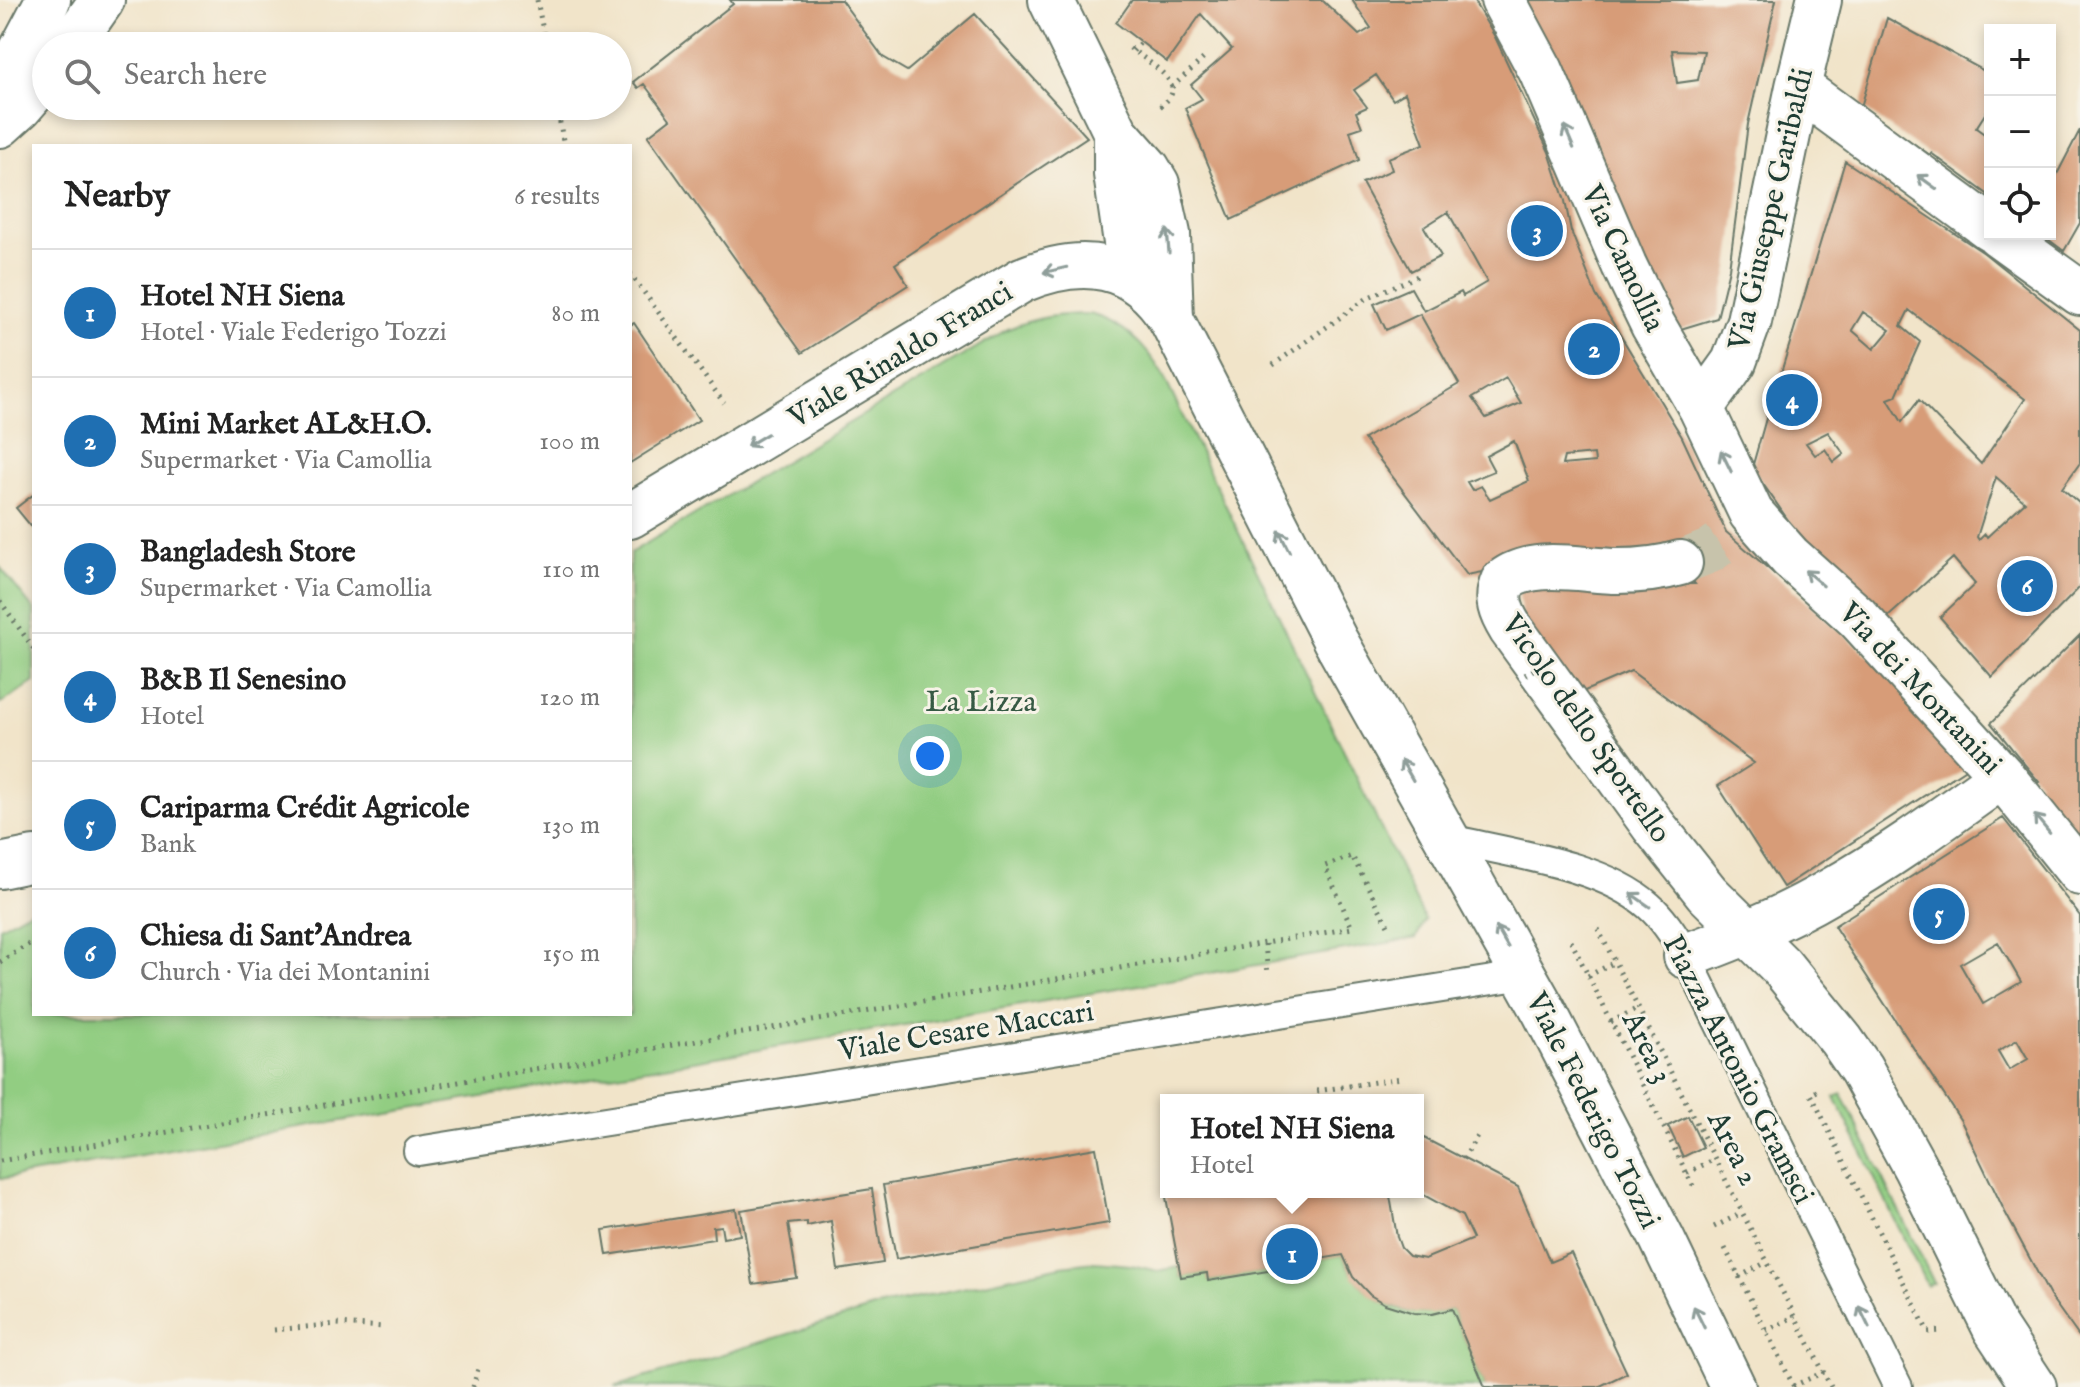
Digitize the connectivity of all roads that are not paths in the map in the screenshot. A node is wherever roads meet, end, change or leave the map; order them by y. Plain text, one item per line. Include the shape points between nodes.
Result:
1 (36, 0) edge
2 (48, 0) edge
3 (88, 0) edge
4 (102, 0) edge
5 (1051, 0) edge
6 (1503, 0) edge
7 (1819, 0) edge
8 (45, 32) edge
9 (50, 32) edge
10 (67, 32) edge
11 (73, 32) edge
12 (32, 73) edge
13 (1798, 87) junction
14 (32, 88) edge
15 (0, 101) edge
16 (0, 125) edge
17 (1116, 133) junction
18 (1984, 224) edge
19 (2006, 240) edge
20 (1131, 277) junction
21 (2080, 293) edge
22 (1171, 319) junction
23 (1701, 408) junction
24 (632, 515) edge
25 (1741, 524) joint
26 (1680, 563) tunnel mouth
27 (2002, 776) junction
28 (1446, 838) junction
29 (32, 859) edge
30 (0, 866) edge
31 (2080, 873) edge
32 (1748, 932) junction
33 (1686, 956) junction
34 (1524, 975) junction
35 (418, 1151) dead end
36 (1733, 1387) edge
37 (1898, 1387) edge
38 (2034, 1387) edge

1 - 8 street
2 - 9 street
3 - 10 street
4 - 11 street
5 - 17 street
23 -> 6 street, Via Camollia via 1653,325 1541,71
7 - 13 street, Via Giuseppe Garibaldi
12 - 15 street
18 -> 13 street
13 - 23 street, Via Giuseppe Garibaldi via 1745,335 1728,373
14 - 16 street
17 - 20 street via 1116,174
22 -> 17 street via 1163,203 1148,169
19 - 21 street
20 - 22 street, Viale Rinaldo Franci via 1150,290
20 -> 24 street, Viale Rinaldo Franci via 1074,266 1022,280
28 -> 22 street via 1335,640
25 -> 23 street, Via Camollia
27 -> 25 street, Via dei Montanini via 1857,617 1790,557
26 - 32 street, Vicolo dello Sportello via 1645,570 1519,572 1503,581 1501,611 1653,825 1707,893
31 -> 27 street, Via dei Montanini
27 - 32 street via 1827,894
33 -> 28 lane, Piazza Antonio Gramsci via 1651,908 1604,879
34 -> 28 street, Viale Federigo Tozzi
29 - 30 street
32 - 33 street
32 - 38 street via 1861,1069 1995,1328
37 -> 33 lane, Piazza Antonio Gramsci
34 - 35 lane, Viale Cesare Maccari
36 -> 34 street, Viale Federigo Tozzi

